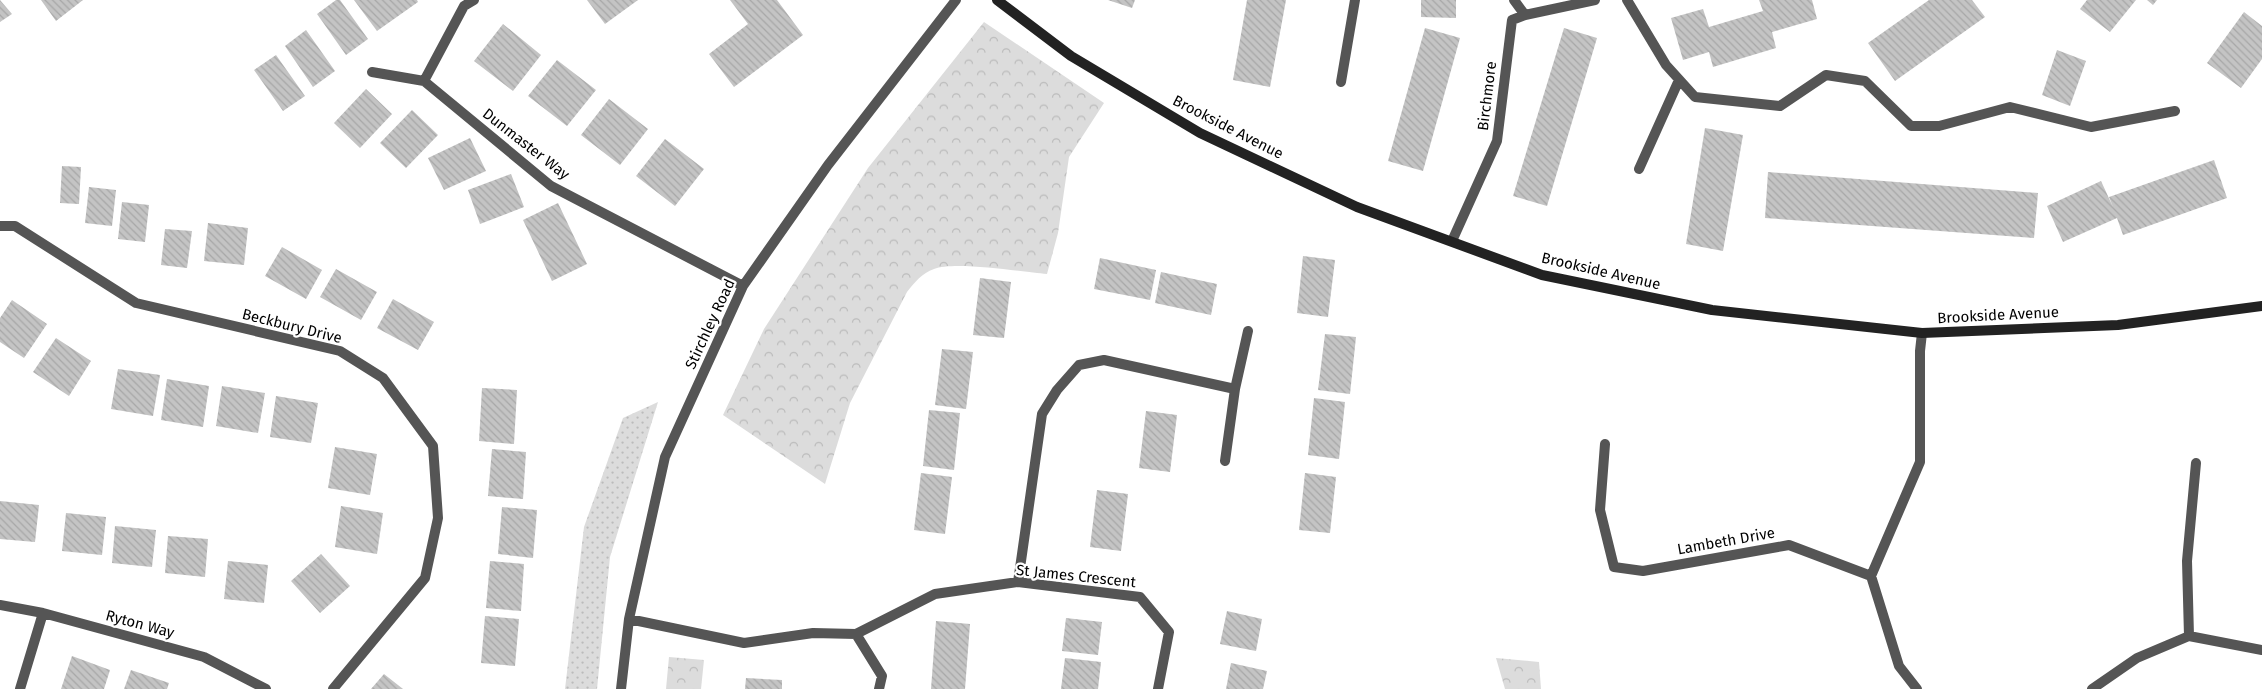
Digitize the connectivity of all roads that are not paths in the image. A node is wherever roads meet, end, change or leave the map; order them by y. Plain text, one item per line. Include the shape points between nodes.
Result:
1 (474, 0) edge
2 (956, 0) edge
3 (997, 0) edge
4 (1355, 0) edge
5 (1514, 0) edge
6 (1595, 0) edge
7 (1627, 0) edge
8 (1525, 15) junction
9 (372, 72) dead end
10 (1679, 80) junction
11 (424, 82) junction
12 (1341, 82) dead end
13 (2175, 111) dead end
14 (1640, 169) dead end
15 (0, 226) edge
16 (1452, 241) junction
17 (743, 286) junction
18 (2262, 306) edge
19 (1248, 331) dead end
20 (1922, 333) junction
21 (1236, 389) junction
22 (1605, 444) dead end
23 (1225, 461) dead end
24 (2196, 462) dead end
25 (1871, 576) junction
26 (1018, 582) junction
27 (0, 605) edge
28 (43, 613) junction
29 (629, 619) junction
30 (856, 634) junction
31 (2189, 636) junction
32 (2262, 650) edge
33 (20, 689) edge
34 (266, 689) edge
35 (332, 689) edge
36 (621, 689) edge
37 (879, 689) edge
38 (1158, 689) edge
39 (1917, 689) edge
40 (2092, 689) edge

1 - 11 street via 464,6
2 - 17 street, Stirchley Road via 828,165
3 - 16 street, Brookside Avenue via 1071,56 1200,133 1357,207
4 - 12 street
5 - 8 street
6 - 8 street
7 - 10 street via 1666,65
8 - 16 street, Birchmore via 1512,20 1497,141
9 - 11 street, Dunmaster Way
10 - 13 street via 1694,97 1780,106 1826,75 1866,81 1911,126 1939,126 2010,107 2091,128
10 - 14 street
11 - 17 street, Dunmaster Way via 551,186
15 - 35 street, Beckbury Drive via 15,226 136,303 340,351 383,378 433,446 438,518 425,578
16 - 20 street, Brookside Avenue via 1542,275 1712,310
17 - 29 street, Stirchley Road via 666,456
18 - 20 street, Brookside Avenue via 2118,325
19 - 21 street
20 - 25 street via 1920,462
21 - 23 street
21 - 26 street via 1104,360 1079,365 1042,414
22 - 25 street, Lambeth Drive via 1600,510 1614,567 1643,571 1789,545
24 - 31 street via 2187,560
25 - 39 street via 1899,666
26 - 30 street, St James Crescent via 935,594
26 - 38 street, St James Crescent via 1140,597 1169,632
27 - 28 street, Ryton Way
28 - 33 street
28 - 34 street, Ryton Way via 204,657
29 - 30 street, St James Crescent via 744,643 813,633
29 - 36 street, Stirchley Road
30 - 37 street via 882,676
31 - 32 street
31 - 40 street via 2137,658

